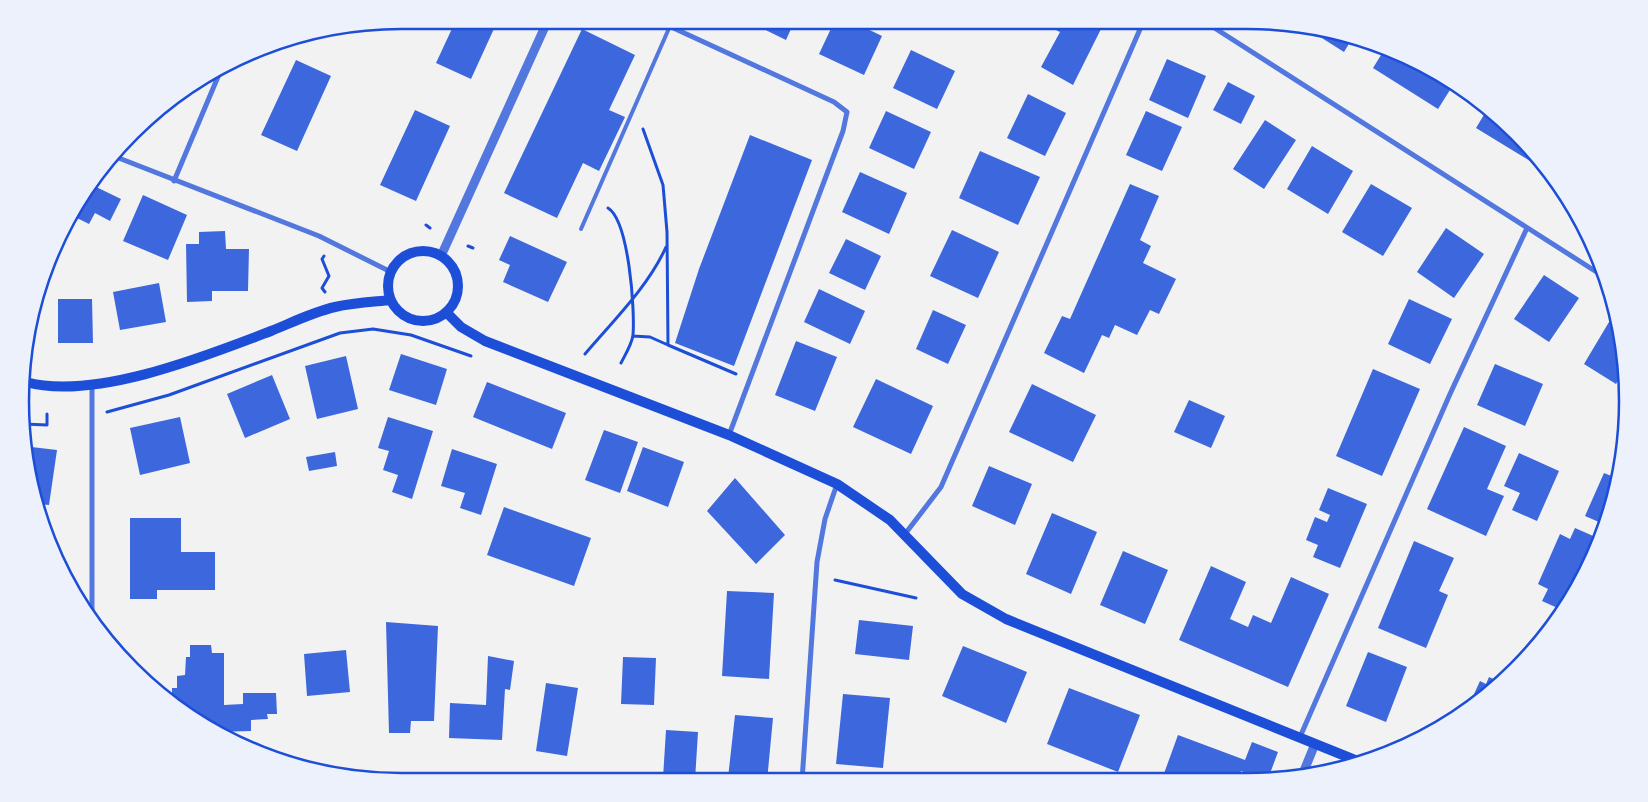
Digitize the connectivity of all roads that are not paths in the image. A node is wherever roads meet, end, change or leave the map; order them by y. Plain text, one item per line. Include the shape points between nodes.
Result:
1 (544, 29) edge
2 (669, 29) edge
3 (676, 29) edge
4 (1140, 29) edge
5 (1216, 29) edge
6 (218, 77) edge
7 (119, 158) edge
8 (174, 181) junction
9 (581, 228) dead end
10 (1527, 228) junction
11 (441, 256) junction
12 (1595, 271) edge
13 (391, 272) junction
14 (391, 300) junction
15 (446, 312) junction
16 (30, 383) edge
17 (92, 385) junction
18 (729, 435) junction
19 (837, 484) junction
20 (905, 534) junction
21 (92, 609) edge
22 (1300, 737) junction
23 (1315, 744) junction
24 (1351, 758) edge
25 (1305, 769) edge
26 (802, 773) edge

1 - 11 street
2 - 9 lane
3 - 18 street via 834,102 847,112 840,140
4 - 20 street via 941,487
5 - 10 street
6 - 8 street
7 - 8 street
8 - 13 street via 319,236
10 - 12 street
10 - 22 street via 1450,394
11 - 13 main road via 430,252 407,255
11 - 15 main road via 450,263 458,283 453,304
13 - 14 main road
14 - 15 main road via 401,313 415,320 426,321
14 - 17 main road via 333,307 200,358
15 - 18 main road via 461,327 485,342
16 - 17 main road via 39,386
17 - 21 street
18 - 19 main road
19 - 20 main road
19 - 26 street via 818,554
20 - 22 main road via 938,571 981,607
22 - 23 main road
23 - 24 main road
23 - 25 street

